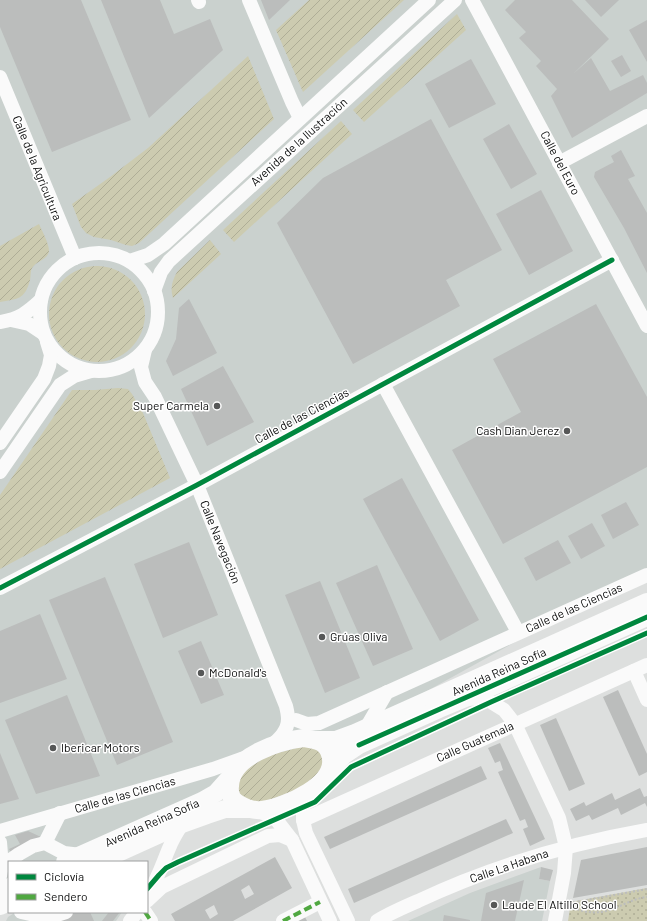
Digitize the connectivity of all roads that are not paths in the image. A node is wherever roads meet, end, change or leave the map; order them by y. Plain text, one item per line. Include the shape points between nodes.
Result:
1 (249, 0) edge
2 (429, 0) edge
3 (454, 0) edge
4 (472, 0) edge
5 (0, 77) edge
6 (647, 116) edge
7 (300, 118) junction
8 (559, 163) junction
9 (75, 258) junction
10 (612, 260) junction
11 (130, 262) junction
12 (154, 291) junction
13 (41, 300) junction
14 (6, 321) edge
15 (646, 323) edge
16 (45, 337) junction
17 (145, 350) junction
18 (116, 369) junction
19 (91, 371) junction
20 (145, 382) junction
21 (382, 384) junction
22 (0, 443) edge
23 (0, 472) edge
24 (197, 484) junction
25 (647, 575) edge
26 (0, 588) edge
27 (647, 602) edge
28 (647, 617) edge
29 (518, 632) junction
30 (647, 665) edge
31 (634, 671) junction
32 (387, 692) junction
33 (462, 699) junction
34 (647, 700) edge
35 (286, 706) junction
36 (296, 720) junction
37 (515, 724) junction
38 (366, 728) junction
39 (316, 740) junction
40 (269, 747) junction
41 (249, 757) junction
42 (330, 771) junction
43 (232, 774) junction
44 (312, 789) junction
45 (254, 810) junction
46 (60, 813) junction
47 (303, 820) junction
48 (182, 824) junction
49 (647, 830) edge
50 (0, 831) edge
51 (292, 840) junction
52 (0, 842) edge
53 (45, 844) junction
54 (566, 847) junction
55 (73, 858) edge
56 (12, 861) edge
57 (103, 861) edge
58 (1, 871) edge
59 (148, 894) edge
60 (148, 899) edge
61 (320, 902) junction
62 (25, 913) edge
63 (63, 913) edge
64 (136, 913) edge
65 (130, 921) edge
66 (283, 921) edge
67 (330, 921) edge
68 (348, 921) edge
69 (377, 921) edge
70 (555, 921) edge

1 - 7 street
2 - 7 street, Avenida de la Ilustración
3 - 12 street, Avenida de la Ilustración via 169,261 161,272
4 - 8 street, Calle del Euro
5 - 9 street, Calle de la Agricultura
6 - 8 street
7 - 11 street, Avenida de la Ilustración via 164,244 148,255
8 - 10 street, Calle del Euro
9 - 11 street via 99,253 120,257
9 - 13 street via 61,267 48,283
10 - 15 street, Calle del Euro
10 - 21 street, Calle de las Ciencias
11 - 12 street via 144,274
12 - 17 street via 158,314 154,333
13 - 14 street via 28,312
13 - 16 street via 40,316
14 - 16 street via 30,324
16 - 19 street via 54,351 68,363
16 - 22 street via 50,355 44,379
17 - 18 street via 133,361
17 - 20 street, Calle Navegación via 141,366
18 - 19 street
18 - 20 street, Calle Navegación via 132,372
19 - 23 street via 74,376 60,385
20 - 24 street, Calle Navegación via 155,397
21 - 24 street, Calle de las Ciencias
21 - 29 street
24 - 26 street, Calle de las Ciencias
24 - 35 street, Calle Navegación
25 - 29 street, Calle de las Ciencias
27 - 38 main road, Avenida Reina Sofía
28 - 33 main road, Avenida Reina Sofía
29 - 32 street, Calle de las Ciencias
30 - 31 street, Calle Guatemala
31 - 34 street
31 - 37 street, Calle Guatemala
32 - 36 street, Calle de las Ciencias via 319,723 307,724
32 - 38 street
33 - 37 street via 480,698 491,702 504,710
33 - 42 main road, Avenida Reina Sofía via 359,745 344,755
35 - 36 street
35 - 40 street via 288,720 285,731
36 - 39 street
37 - 47 street, Calle Guatemala
37 - 54 street via 559,818
38 - 39 main road, Avenida Reina Sofía via 336,740
39 - 40 main road via 296,739
39 - 42 main road via 323,743 330,752
40 - 41 main road
41 - 43 main road
41 - 46 street, Calle de las Ciencias
42 - 44 main road
43 - 45 main road via 231,795 236,803
43 - 55 main road, Avenida Reina Sofía via 216,793 202,801
44 - 45 main road via 287,804
44 - 47 street via 303,807
45 - 48 main road, Avenida Reina Sofía via 225,809
45 - 51 street via 275,818
46 - 50 street, Calle de las Ciencias
46 - 53 street
47 - 68 street via 306,834
48 - 57 main road, Avenida Reina Sofía
48 - 59 street
49 - 54 street, Calle La Habana
51 - 60 street via 280,835 268,836 162,887
51 - 61 street
52 - 58 street
53 - 55 street
53 - 56 street via 33,846
54 - 69 street, Calle La Habana via 446,888
54 - 70 street
61 - 66 street
61 - 67 street
62 - 63 street
64 - 65 street

